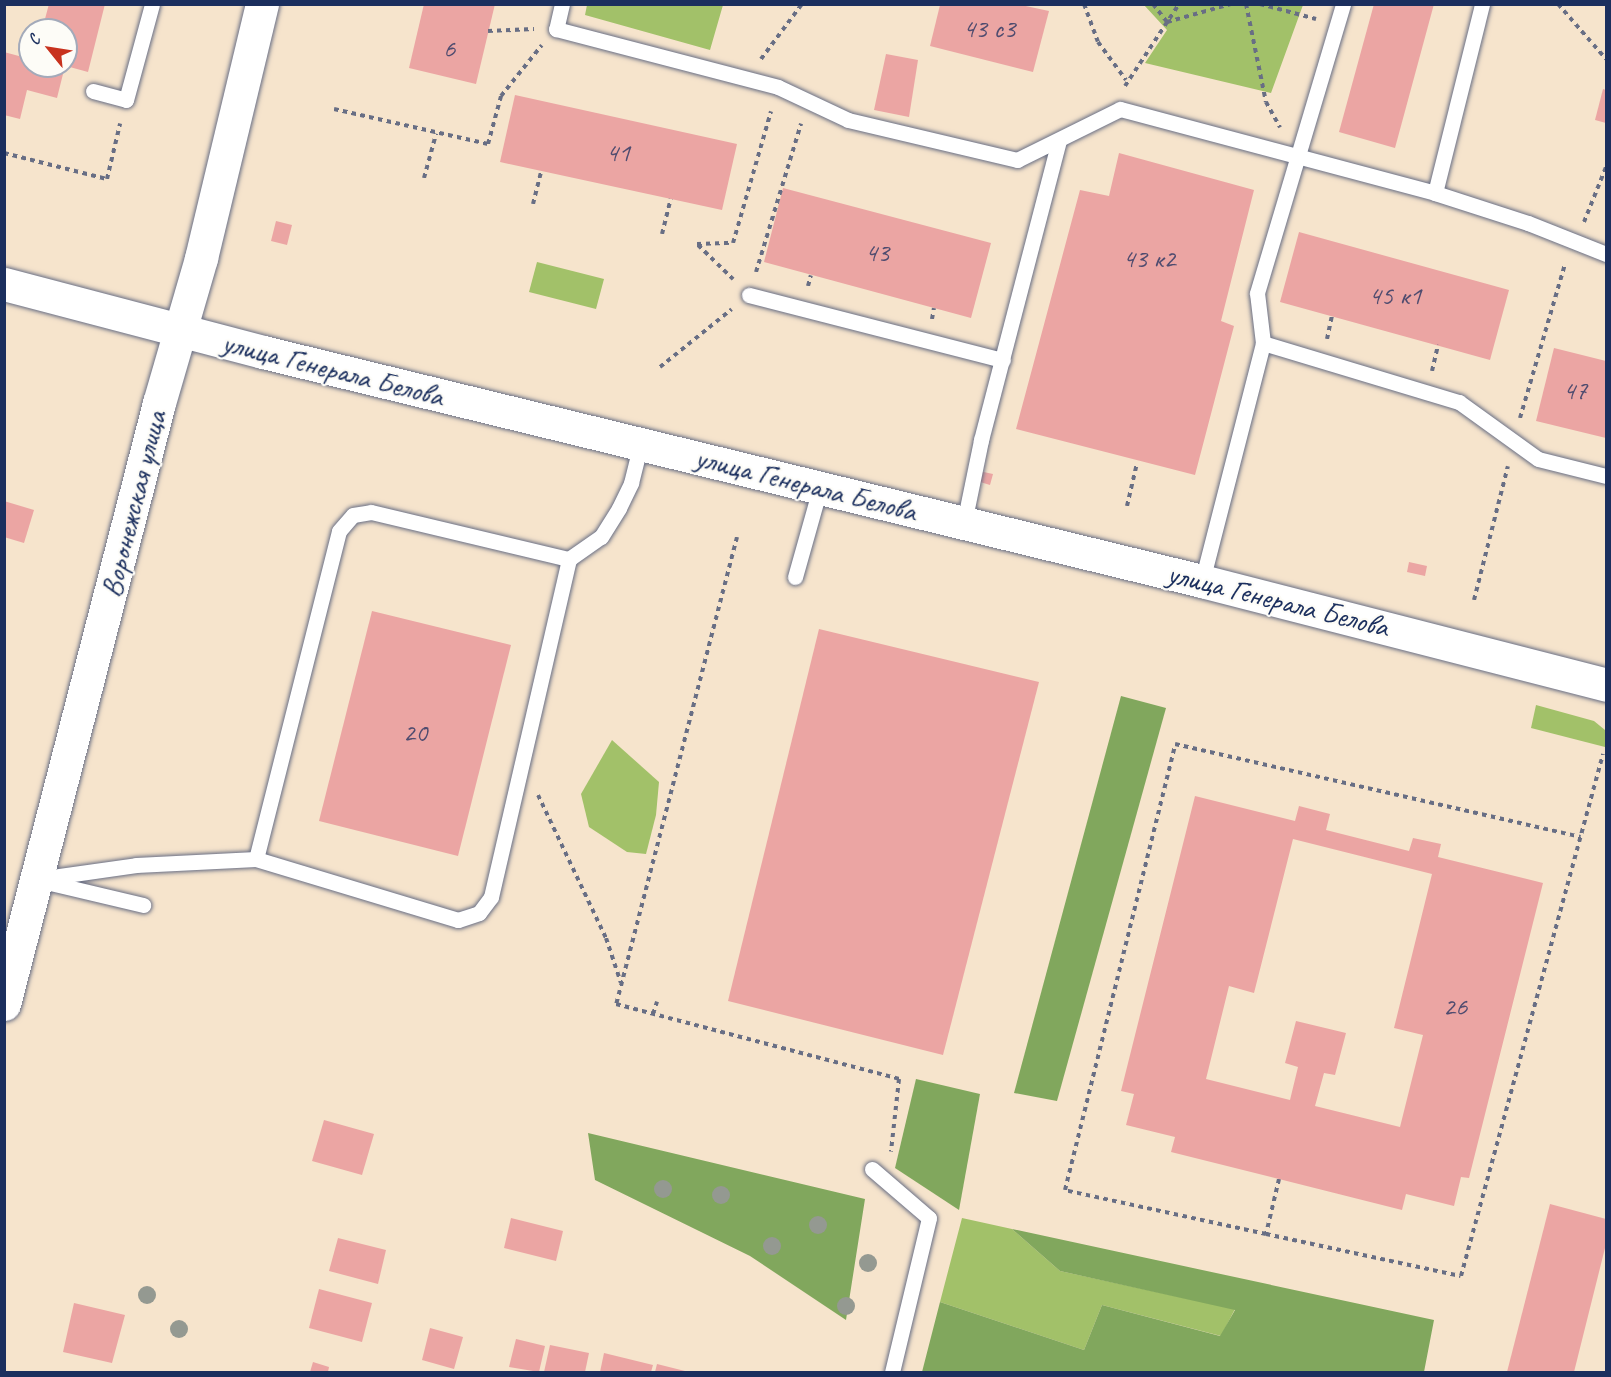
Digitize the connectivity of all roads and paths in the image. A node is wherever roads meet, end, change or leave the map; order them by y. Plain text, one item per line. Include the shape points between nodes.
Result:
1 (152, 4) edge
2 (262, 4) edge
3 (562, 4) edge
4 (802, 4) edge
5 (1084, 4) edge
6 (1153, 4) edge
7 (1179, 4) edge
8 (1231, 4) edge
9 (1246, 4) edge
10 (1260, 4) edge
11 (1343, 4) edge
12 (1482, 4) edge
13 (1558, 4) edge
14 (1167, 22) junction
15 (1337, 24) junction
16 (556, 28) junction
17 (488, 31) dead end
18 (1606, 59) edge
19 (746, 80) junction
20 (1126, 80) junction
21 (778, 87) junction
22 (93, 91) dead end
23 (126, 100) junction
24 (809, 102) junction
25 (334, 109) dead end
26 (1120, 109) junction
27 (436, 134) junction
28 (1059, 141) junction
29 (4, 153) edge
30 (1295, 154) junction
31 (1606, 167) edge
32 (541, 171) dead end
33 (424, 178) dead end
34 (1435, 193) junction
35 (671, 199) dead end
36 (534, 204) dead end
37 (662, 234) dead end
38 (1576, 240) junction
39 (1606, 254) edge
40 (4, 284) edge
41 (749, 295) junction
42 (179, 331) junction
43 (1263, 343) junction
44 (1003, 360) junction
45 (660, 367) dead end
46 (1514, 442) junction
47 (641, 443) junction
48 (1137, 463) dead end
49 (1606, 476) edge
50 (820, 488) junction
51 (1127, 506) dead end
52 (964, 523) junction
53 (737, 537) dead end
54 (569, 559) junction
55 (795, 577) dead end
56 (1202, 580) junction
57 (1474, 600) dead end
58 (1606, 685) edge
59 (1603, 754) dead end
60 (523, 770) junction
61 (1580, 837) junction
62 (256, 859) junction
63 (38, 879) junction
64 (143, 905) dead end
65 (621, 984) junction
66 (657, 1002) dead end
67 (4, 1004) edge
68 (653, 1014) junction
69 (890, 1163) dead end
70 (872, 1169) dead end
71 (1279, 1179) dead end
72 (1266, 1234) junction
73 (892, 1372) edge

1 - 23 lane
2 - 42 street, Воронежская улица
3 - 16 lane
4 - 19 path
5 - 20 path via 1098,42
6 - 14 path
7 - 14 path
8 - 14 path
9 - 30 path via 1266,102
10 - 15 path
11 - 15 lane
12 - 34 lane
13 - 18 path
14 - 20 path
15 - 30 lane
16 - 17 path
16 - 19 lane
16 - 27 path via 501,96 488,144
19 - 21 lane
20 - 26 path
21 - 24 lane
21 - 41 path via 733,243 697,244
22 - 23 lane
23 - 29 path via 107,179
24 - 28 lane via 848,120 1017,160
24 - 41 path via 779,185
25 - 27 path
26 - 28 lane
26 - 30 lane
27 - 33 path
28 - 44 lane
30 - 34 lane
30 - 43 lane via 1257,293
31 - 38 path
32 - 36 path
34 - 38 lane
35 - 37 path
38 - 39 lane
38 - 46 path via 1561,272
40 - 42 street, улица Генерала Белова
41 - 44 lane
41 - 45 path
42 - 47 street, улица Генерала Белова
42 - 63 street, Воронежская улица
43 - 46 lane via 1459,402
43 - 56 lane
44 - 52 lane
46 - 49 lane via 1538,459
46 - 57 path
47 - 50 street, улица Генерала Белова
47 - 54 lane via 631,483 619,508 601,537
48 - 51 path
50 - 52 street, улица Генерала Белова
50 - 55 lane
52 - 56 street, улица Генерала Белова
53 - 65 path
54 - 60 lane
54 - 62 lane via 371,512 353,515 339,531
56 - 58 street, улица Генерала Белова
59 - 61 path
60 - 62 lane via 491,897 479,913 458,920
60 - 65 path via 545,806 597,918
61 - 72 path via 1461,1276
61 - 72 path via 1175,744 1065,1190
62 - 63 lane via 136,865
63 - 64 lane
63 - 67 street, Воронежская улица
65 - 68 path via 616,1004
66 - 68 path
68 - 69 path via 899,1079
70 - 73 lane via 929,1218
71 - 72 path

